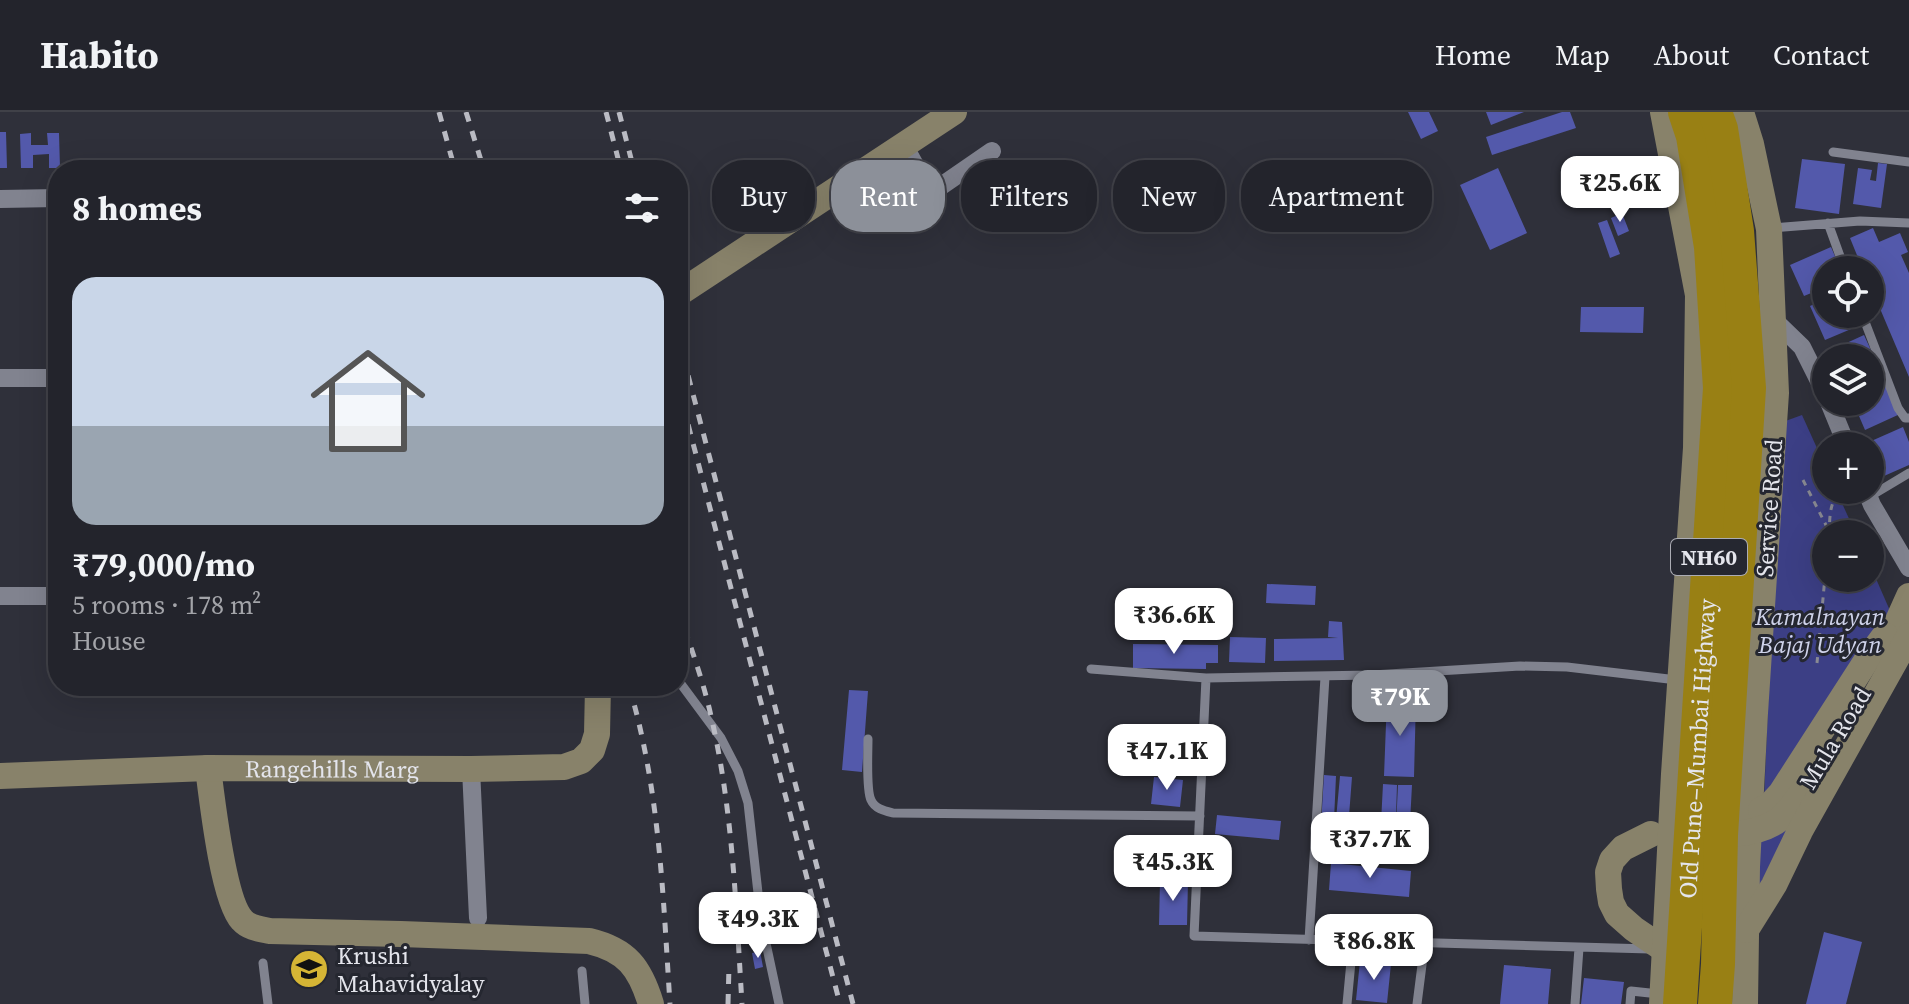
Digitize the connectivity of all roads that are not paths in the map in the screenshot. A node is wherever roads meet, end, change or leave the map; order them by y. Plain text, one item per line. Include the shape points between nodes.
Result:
1 (954, 112) edge
2 (1663, 112) edge
3 (1685, 112) edge
4 (1715, 112) edge
5 (1741, 112) edge
6 (924, 120) edge
7 (904, 145) junction
8 (992, 151) dead end
9 (1833, 152) dead end
10 (912, 160) edge
11 (1909, 162) edge
12 (945, 184) edge
13 (48, 198) edge
14 (0, 199) edge
15 (1828, 223) junction
16 (1908, 225) edge
17 (1753, 230) junction
18 (1840, 256) edge
19 (688, 287) edge
20 (1774, 320) junction
21 (1867, 328) edge
22 (1812, 367) edge
23 (0, 378) edge
24 (48, 378) edge
25 (1909, 418) edge
26 (1909, 473) edge
27 (1884, 486) edge
28 (1873, 504) edge
29 (1909, 568) edge
30 (0, 596) edge
31 (48, 596) edge
32 (1906, 616) edge
33 (1091, 669) dead end
34 (1325, 677) junction
35 (1206, 678) junction
36 (1680, 680) junction
37 (688, 693) edge
38 (598, 696) edge
39 (868, 739) dead end
40 (208, 768) junction
41 (471, 769) junction
42 (0, 776) edge
43 (1200, 816) junction
44 (1744, 826) junction
45 (1651, 834) dead end
46 (478, 918) dead end
47 (1309, 940) junction
48 (1732, 941) junction
49 (1353, 947) junction
50 (1579, 948) junction
51 (1674, 950) junction
52 (263, 963) dead end
53 (582, 971) dead end
54 (1668, 1001) edge
55 (268, 1004) edge
56 (585, 1004) edge
57 (651, 1004) edge
58 (779, 1004) edge
59 (1347, 1004) edge
60 (1417, 1004) edge
61 (1575, 1004) edge
62 (1630, 1004) edge
63 (1715, 1004) edge
64 (1745, 1004) edge

1 - 6 main road
2 - 36 main road via 1698,295 1696,448
3 - 51 highway, Old Pune–Mumbai Highway / NH60 via 1711,247 1720,388
4 - 17 highway, Old Pune–Mumbai Highway / NH60
5 - 17 main road, Service Road via 1751,144
6 - 7 main road
7 - 10 street
7 - 19 main road
8 - 12 street
9 - 11 lane
13 - 14 street
15 - 16 lane
15 - 17 lane
15 - 18 lane
17 - 20 main road, Service Road
17 - 44 highway, Old Pune–Mumbai Highway / NH60
20 - 22 street via 1802,347
20 - 44 main road, Service Road via 1776,393
21 - 25 lane via 1898,408
23 - 24 street
26 - 27 lane
28 - 29 street
30 - 31 street
32 - 44 main road via 1870,655 1781,793
32 - 48 main road via 1774,885
33 - 35 lane
34 - 35 lane
34 - 36 lane via 1520,666
34 - 47 lane
35 - 43 lane
36 - 51 main road
37 - 58 lane via 721,738 748,803 761,920
38 - 41 main road, Rangehills Marg via 597,734 581,761 546,769
39 - 43 lane via 871,800 893,813
40 - 41 main road, Rangehills Marg
40 - 42 main road, Rangehills Marg
40 - 57 main road via 230,898 243,922 254,928 589,941 608,946 629,961
41 - 46 street
43 - 47 lane via 1194,936
44 - 48 highway, Old Pune–Mumbai Highway / NH60
45 - 51 main road via 1612,860 1611,902 1634,929
47 - 49 lane
48 - 63 highway, Old Pune–Mumbai Highway / NH60
48 - 64 main road
49 - 50 lane
49 - 59 lane
49 - 60 lane via 1423,957
50 - 51 lane
50 - 61 lane
51 - 54 highway, Old Pune–Mumbai Highway / NH60
52 - 55 lane
53 - 56 lane
54 - 62 lane via 1631,991

